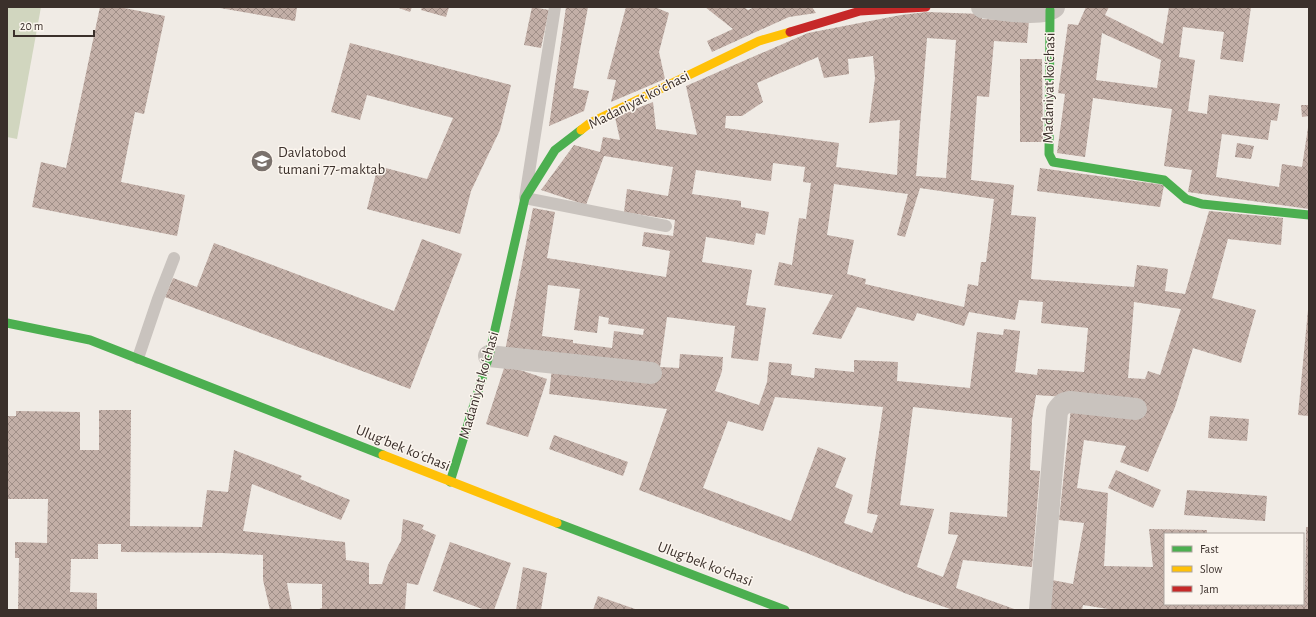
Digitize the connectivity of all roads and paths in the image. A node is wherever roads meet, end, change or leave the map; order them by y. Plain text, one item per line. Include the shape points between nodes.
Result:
1 (555, 7) edge
2 (926, 7) edge
3 (982, 7) edge
4 (1052, 9) edge
5 (525, 198) junction
6 (1309, 215) edge
7 (666, 226) dead end
8 (174, 258) dead end
9 (7, 323) edge
10 (489, 356) junction
11 (138, 358) junction
12 (651, 373) dead end
13 (1136, 409) dead end
14 (450, 482) junction
15 (785, 610) edge
16 (1040, 610) edge

1 - 5 lane
2 - 5 street, Madaniyat koʻchasi via 860,11 759,41 590,123 555,150
3 - 4 street, Madaniyat koʻchasi via 1028,12
4 - 6 street, Madaniyat koʻchasi via 1049,154 1053,162 1164,180 1186,199 1202,204
5 - 7 lane
5 - 10 street, Madaniyat koʻchasi
8 - 11 lane
9 - 11 street, Ulugʻbek koʻchasi via 90,340
10 - 12 street
10 - 14 street, Madaniyat koʻchasi
11 - 14 street, Ulugʻbek koʻchasi
13 - 16 street via 1070,402 1061,405 1057,411
14 - 15 street, Ulugʻbek koʻchasi

